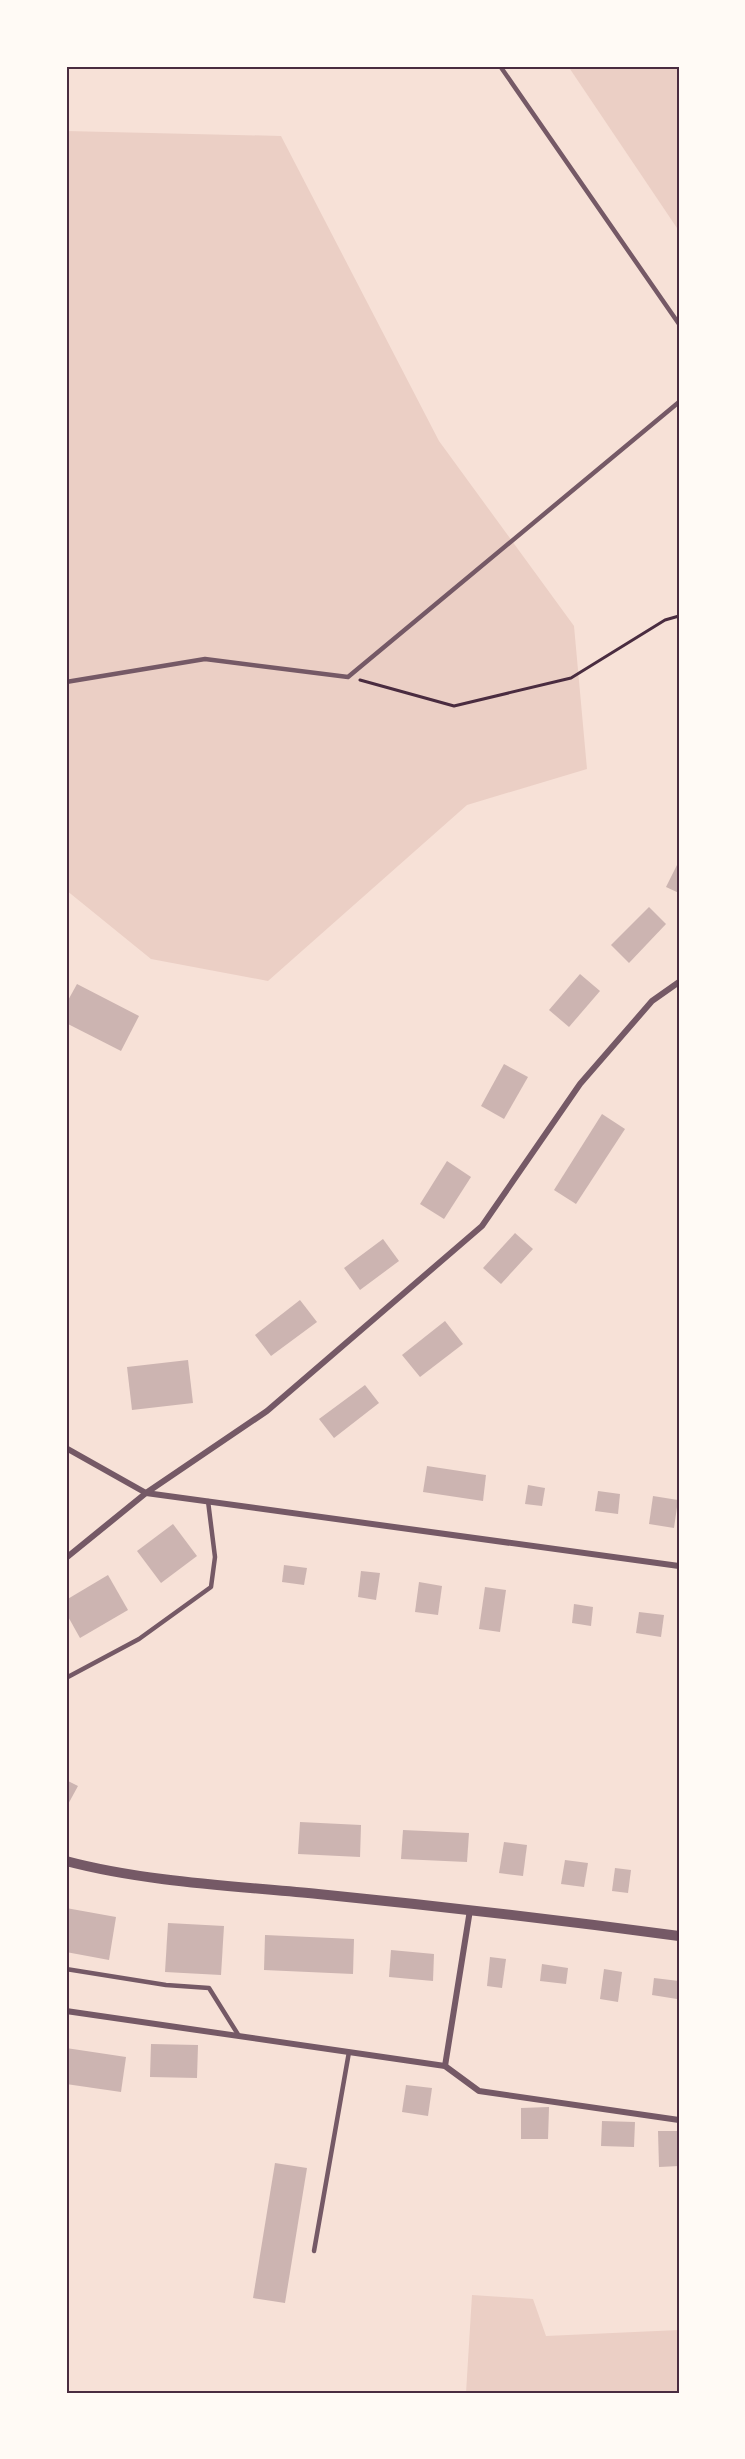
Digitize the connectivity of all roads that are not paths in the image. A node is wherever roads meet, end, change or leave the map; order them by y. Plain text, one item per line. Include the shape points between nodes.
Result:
1 (500, 66) edge
2 (679, 324) edge
3 (679, 402) edge
4 (66, 682) edge
5 (679, 982) edge
6 (66, 1448) edge
7 (146, 1492) junction
8 (208, 1502) junction
9 (66, 1557) edge
10 (679, 1566) edge
11 (66, 1678) edge
12 (66, 1861) edge
13 (470, 1909) junction
14 (679, 1936) edge
15 (66, 1969) edge
16 (66, 2011) edge
17 (239, 2036) junction
18 (349, 2052) junction
19 (445, 2066) junction
20 (679, 2120) edge
21 (314, 2251) dead end

1 - 2 lane
3 - 4 lane via 348,677 205,659
5 - 7 street via 652,1001 580,1084 482,1226 267,1411
6 - 7 street
7 - 8 street
7 - 9 street
8 - 10 street
8 - 11 lane via 215,1557 211,1587 139,1639
12 - 13 street via 188,1881
13 - 14 street
13 - 19 street
15 - 17 lane via 209,1988
16 - 17 street
17 - 18 street
18 - 19 street
18 - 21 lane
19 - 20 street via 479,2091

